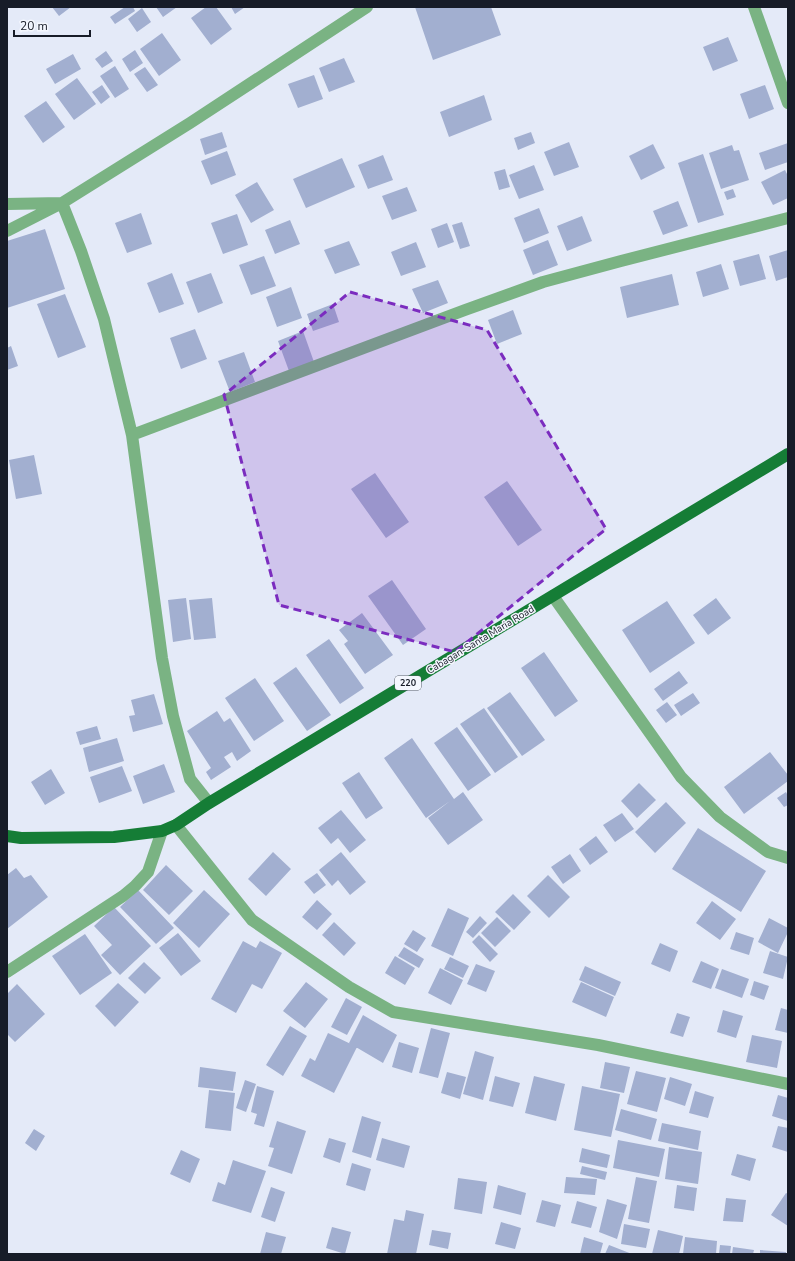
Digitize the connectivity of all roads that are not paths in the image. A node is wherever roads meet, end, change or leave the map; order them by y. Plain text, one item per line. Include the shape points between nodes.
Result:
1 (367, 7) edge
2 (754, 7) edge
3 (788, 104) edge
4 (62, 203) junction
5 (7, 204) edge
6 (788, 218) edge
7 (7, 231) edge
8 (132, 435) junction
9 (788, 454) edge
10 (553, 596) junction
11 (209, 803) junction
12 (176, 825) junction
13 (162, 831) junction
14 (7, 836) edge
15 (788, 858) edge
16 (7, 972) edge
17 (788, 1084) edge

1 - 4 street
2 - 3 street
4 - 5 street
4 - 7 street
4 - 8 street via 104,319
6 - 8 street via 543,282
8 - 11 street via 162,658 173,716 190,779
9 - 10 main road, Cabagan-Santa Maria Road / 220
10 - 11 main road, Cabagan-Santa Maria Road / 220
10 - 15 street via 681,777 720,817 768,852
11 - 12 main road, Cabagan-Santa Maria Road / 220
12 - 13 main road, Cabagan-Santa Maria Road / 220
12 - 17 street via 252,920 349,987 392,1012 598,1045
13 - 14 main road, Cabagan-Santa Maria Road / 220 via 114,837
13 - 16 street via 148,872 135,886

